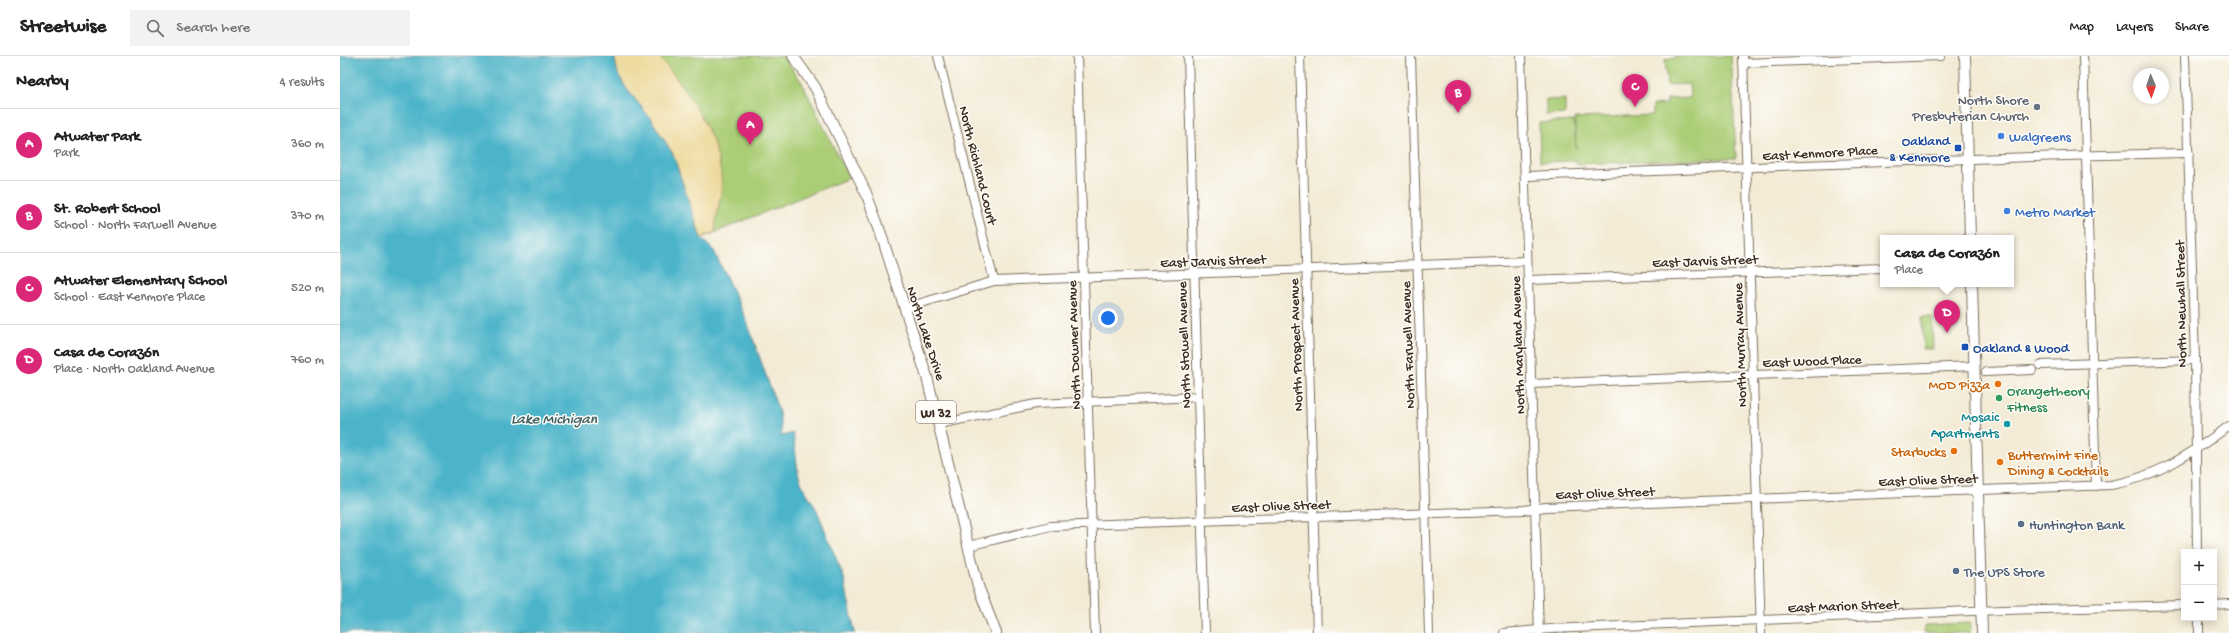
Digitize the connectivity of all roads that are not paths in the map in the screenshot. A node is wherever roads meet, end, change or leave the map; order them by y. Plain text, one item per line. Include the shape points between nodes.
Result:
1 (793, 56) edge
2 (938, 56) edge
3 (1076, 56) edge
4 (1188, 56) edge
5 (1300, 56) edge
6 (1411, 56) edge
7 (1521, 56) edge
8 (1941, 56) edge
9 (1965, 56) edge
10 (2083, 56) edge
11 (2185, 56) edge
12 (1743, 60) edge
13 (2189, 153) junction
14 (2086, 155) junction
15 (1967, 158) junction
16 (1746, 169) junction
17 (1525, 176) junction
18 (1970, 235) edge
19 (1527, 261) junction
20 (1417, 265) junction
21 (1880, 268) edge
22 (1306, 269) junction
23 (1750, 272) junction
24 (1194, 273) junction
25 (1084, 277) junction
26 (1528, 280) junction
27 (994, 281) junction
28 (1972, 287) edge
29 (905, 308) junction
30 (2195, 360) junction
31 (2091, 363) junction
32 (2040, 365) dead end
33 (1974, 366) junction
34 (2032, 370) dead end
35 (1986, 372) dead end
36 (1753, 375) junction
37 (1531, 384) junction
38 (1198, 397) junction
39 (1087, 401) junction
40 (939, 424) junction
41 (2229, 426) edge
42 (2194, 451) junction
43 (2096, 486) junction
44 (1978, 490) junction
45 (1757, 499) junction
46 (1535, 509) junction
47 (1425, 513) junction
48 (1313, 517) junction
49 (1202, 520) junction
50 (1092, 525) junction
51 (968, 546) junction
52 (2197, 549) edge
53 (2217, 604) edge
54 (2229, 604) edge
55 (2181, 605) edge
56 (1982, 611) junction
57 (1760, 621) junction
58 (2199, 621) edge
59 (1539, 632) edge
60 (996, 633) edge
61 (1095, 633) edge
62 (1205, 633) edge
63 (1317, 633) edge
64 (1429, 633) edge
65 (1504, 633) edge
66 (1761, 633) edge
67 (1982, 633) edge
68 (2199, 633) edge

1 - 29 main road, North Lake Drive / WI 32 via 815,87 866,194
2 - 27 street, North Richland Court
3 - 25 street, North Downer Avenue
4 - 24 street, North Stowell Avenue
5 - 22 street, North Prospect Avenue
6 - 20 street, North Farwell Avenue
7 - 17 street, North Maryland Avenue
8 - 12 street
9 - 15 main road
10 - 14 street
11 - 13 street, North Newhall Street
12 - 16 street, North Murray Avenue
13 - 14 street, East Kenmore Place
13 - 30 street, North Newhall Street
14 - 15 street, East Kenmore Place
14 - 31 street
15 - 16 street, East Kenmore Place
15 - 18 main road
16 - 17 street, East Kenmore Place
16 - 23 street, North Murray Avenue
17 - 19 street, North Maryland Avenue
19 - 20 street, East Jarvis Street
19 - 26 street, North Maryland Avenue
20 - 22 street, East Jarvis Street
20 - 47 street, North Farwell Avenue
21 - 23 street, East Jarvis Street
22 - 24 street, East Jarvis Street
22 - 48 street, North Prospect Avenue
23 - 26 street, East Jarvis Street
23 - 36 street, North Murray Avenue
24 - 25 street, East Jarvis Street
24 - 38 street, North Stowell Avenue
25 - 27 street, East Jarvis Street
25 - 39 street, North Downer Avenue
26 - 37 street, North Maryland Avenue
27 - 29 street, East Jarvis Street
28 - 33 main road
29 - 40 main road, North Lake Drive / WI 32
30 - 31 street
30 - 42 street, North Newhall Street
31 - 32 street
31 - 43 street
33 - 36 street, East Wood Place
33 - 44 main road
34 - 35 street
36 - 37 street, East Wood Place
36 - 45 street, North Murray Avenue
37 - 46 street, North Maryland Avenue
38 - 39 street
38 - 49 street, North Stowell Avenue
39 - 40 street via 1036,404
39 - 50 street, North Downer Avenue
40 - 51 main road, North Lake Drive / WI 32
41 - 42 street, East Olive Street
42 - 43 street, East Olive Street via 2161,470 2132,481
42 - 52 street, North Newhall Street
43 - 44 street, East Olive Street
44 - 45 street, East Olive Street
44 - 56 main road
45 - 46 street, East Olive Street
45 - 57 street, North Murray Avenue
46 - 47 street, East Olive Street
46 - 59 street, North Maryland Avenue
47 - 48 street, East Olive Street
47 - 64 street, North Farwell Avenue
48 - 49 street, East Olive Street
48 - 63 street, North Prospect Avenue
49 - 50 street, East Olive Street
49 - 62 street, North Stowell Avenue
50 - 51 street, East Olive Street via 1051,526
50 - 61 street, North Downer Avenue
51 - 60 main road, North Lake Drive / WI 32 via 978,586
53 - 54 street
55 - 56 street, East Marion Street
56 - 57 street, East Marion Street
56 - 67 main road
57 - 59 street, East Marion Street
57 - 66 street, North Murray Avenue
58 - 68 street
59 - 65 street, East Marion Street

